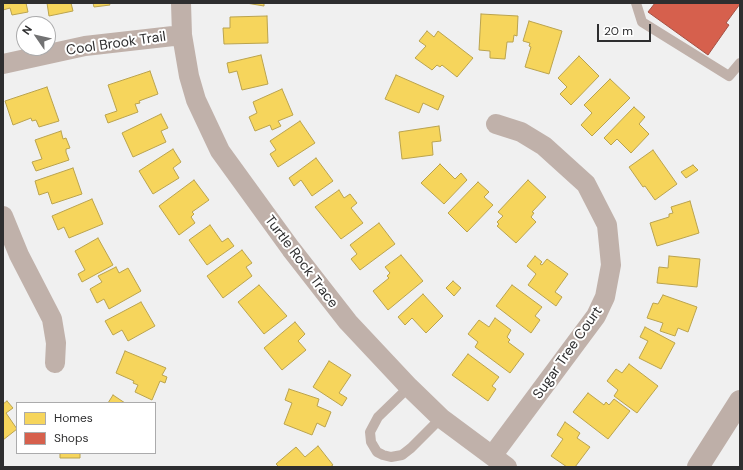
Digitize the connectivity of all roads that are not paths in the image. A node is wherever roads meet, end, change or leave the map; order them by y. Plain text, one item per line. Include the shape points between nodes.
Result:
1 (181, 3) edge
2 (636, 3) edge
3 (182, 35) junction
4 (740, 63) edge
5 (3, 64) edge
6 (496, 124) dead end
7 (3, 216) edge
8 (55, 363) dead end
9 (409, 387) junction
10 (740, 401) edge
11 (441, 418) junction
12 (500, 462) edge
13 (698, 467) edge

1 - 3 street, Turtle Rock Trace
2 - 4 lane via 642,22 729,76
3 - 5 street, Cool Brook Trail via 85,46
3 - 9 street, Turtle Rock Trace via 196,100 220,150 322,290 348,322
6 - 12 street, Sugar Tree Court via 521,132 544,146 586,184 607,224 611,265 605,297 596,316
7 - 8 street via 19,255 52,319 56,344
9 - 11 street, Turtle Rock Trace
9 - 11 lane via 378,418 370,432 371,442 377,452 392,457 402,455
10 - 13 main road
11 - 12 street, Turtle Rock Trace

